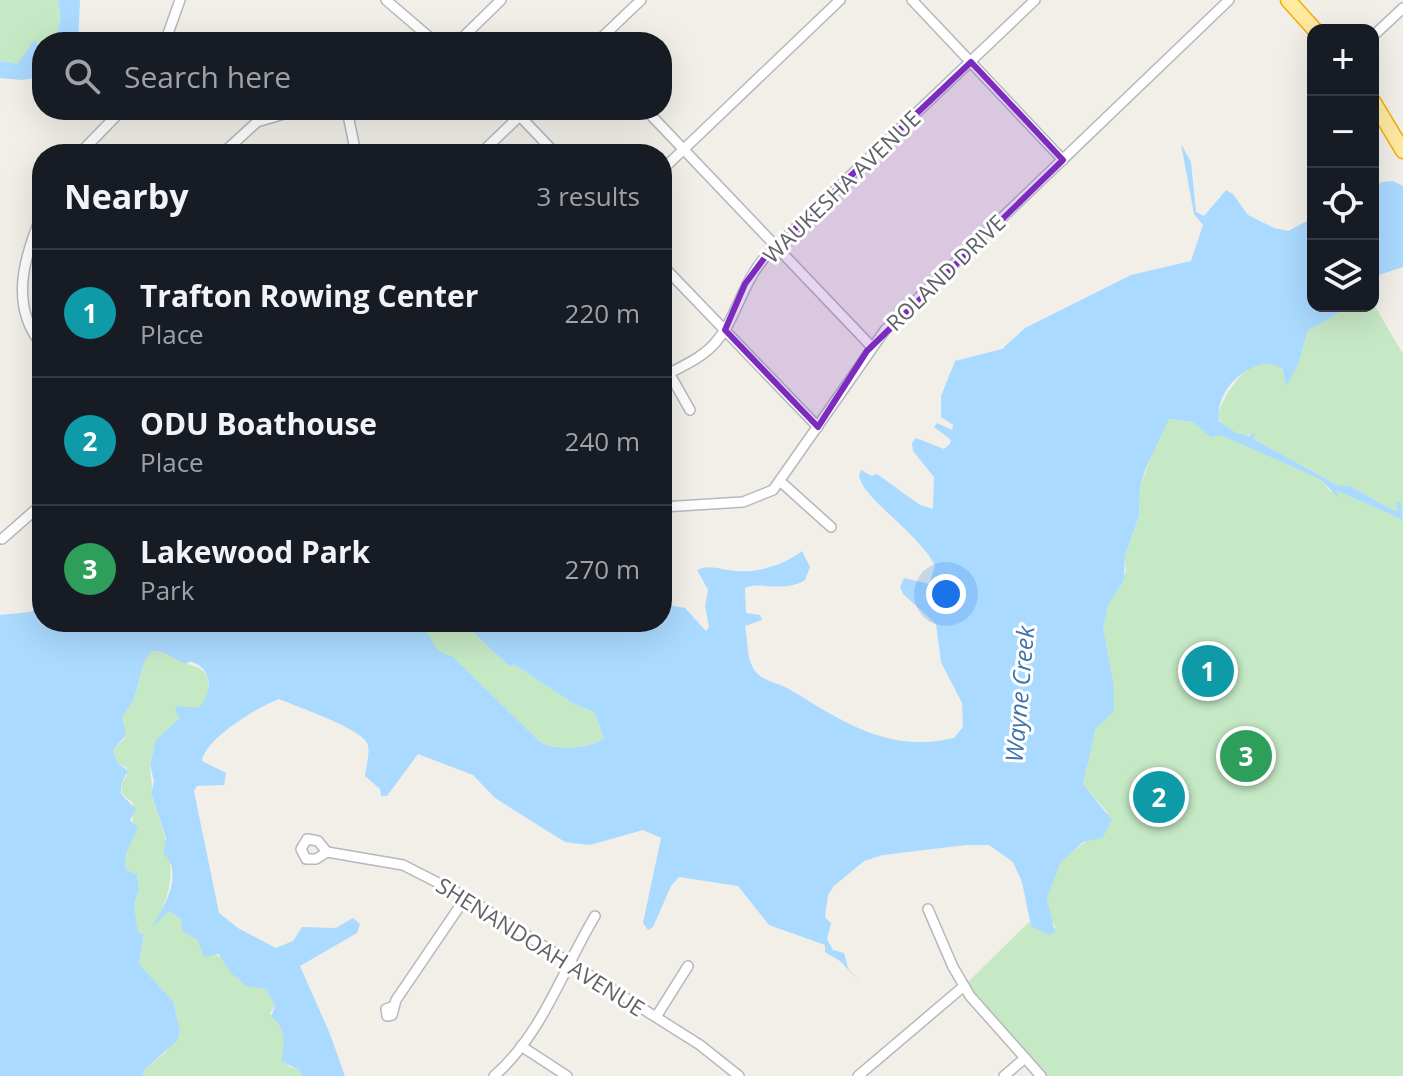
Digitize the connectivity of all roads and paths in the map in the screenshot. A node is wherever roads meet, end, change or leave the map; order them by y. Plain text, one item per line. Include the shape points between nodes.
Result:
1 (180, 0) edge
2 (386, 0) edge
3 (501, 0) edge
4 (641, 0) edge
5 (840, 0) edge
6 (912, 0) edge
7 (1035, 0) edge
8 (1229, 0) edge
9 (1288, 0) edge
10 (1403, 8) edge
11 (1310, 24) edge
12 (1379, 30) edge
13 (169, 32) edge
14 (423, 32) edge
15 (468, 32) edge
16 (607, 32) edge
17 (971, 62) junction
18 (1379, 111) edge
19 (112, 120) edge
20 (264, 120) edge
21 (349, 120) edge
22 (512, 120) edge
23 (527, 120) edge
24 (655, 120) edge
25 (89, 144) edge
26 (233, 144) edge
27 (354, 144) edge
28 (490, 144) edge
29 (547, 144) edge
30 (683, 149) junction
31 (1403, 151) edge
32 (672, 160) edge
33 (1063, 160) junction
34 (32, 242) edge
35 (776, 246) junction
36 (672, 275) edge
37 (32, 330) edge
38 (725, 330) junction
39 (871, 346) junction
40 (672, 371) edge
41 (672, 385) edge
42 (690, 410) dead end
43 (818, 427) junction
44 (781, 482) junction
45 (672, 506) edge
46 (32, 513) edge
47 (831, 527) dead end
48 (2, 539) dead end
49 (327, 852) dead end
50 (466, 897) junction
51 (928, 909) dead end
52 (595, 916) dead end
53 (570, 963) junction
54 (688, 966) dead end
55 (964, 986) junction
56 (394, 1006) dead end
57 (656, 1017) junction
58 (521, 1046) junction
59 (1025, 1058) junction
60 (494, 1076) edge
61 (567, 1076) edge
62 (739, 1076) edge
63 (858, 1076) edge
64 (1004, 1076) edge
65 (1041, 1076) edge

1 - 13 street
2 - 14 street
3 - 15 street
4 - 16 street
5 - 30 street
6 - 17 street
7 - 17 street, WAUKESHA AVENUE
8 - 33 street, ROLAND DRIVE
9 - 11 highway
10 - 12 street
17 - 33 street
17 - 35 street, WAUKESHA AVENUE
18 - 31 highway
19 - 25 street
20 - 26 street
21 - 27 street
22 - 28 street
23 - 29 street
24 - 30 street
30 - 32 street
30 - 35 street
33 - 39 street, ROLAND DRIVE
34 - 37 street via 21,296
35 - 38 street, WAUKESHA AVENUE via 745,284
35 - 39 street
36 - 38 street
38 - 40 street, WAUKESHA AVENUE via 705,352
38 - 43 street
39 - 43 street, ROLAND DRIVE
41 - 42 street
43 - 44 street, ROLAND DRIVE
44 - 45 street, ROLAND DRIVE via 743,502
44 - 47 street
46 - 48 street
49 - 50 street, SHENANDOAH AVENUE via 403,865
50 - 53 street, SHENANDOAH AVENUE
50 - 56 street
51 - 55 street
52 - 53 street
53 - 57 street, SHENANDOAH AVENUE
53 - 58 street
54 - 57 street
55 - 59 street
55 - 63 street
57 - 62 street, SHENANDOAH AVENUE
58 - 60 street
58 - 61 street
59 - 64 street
59 - 65 street

